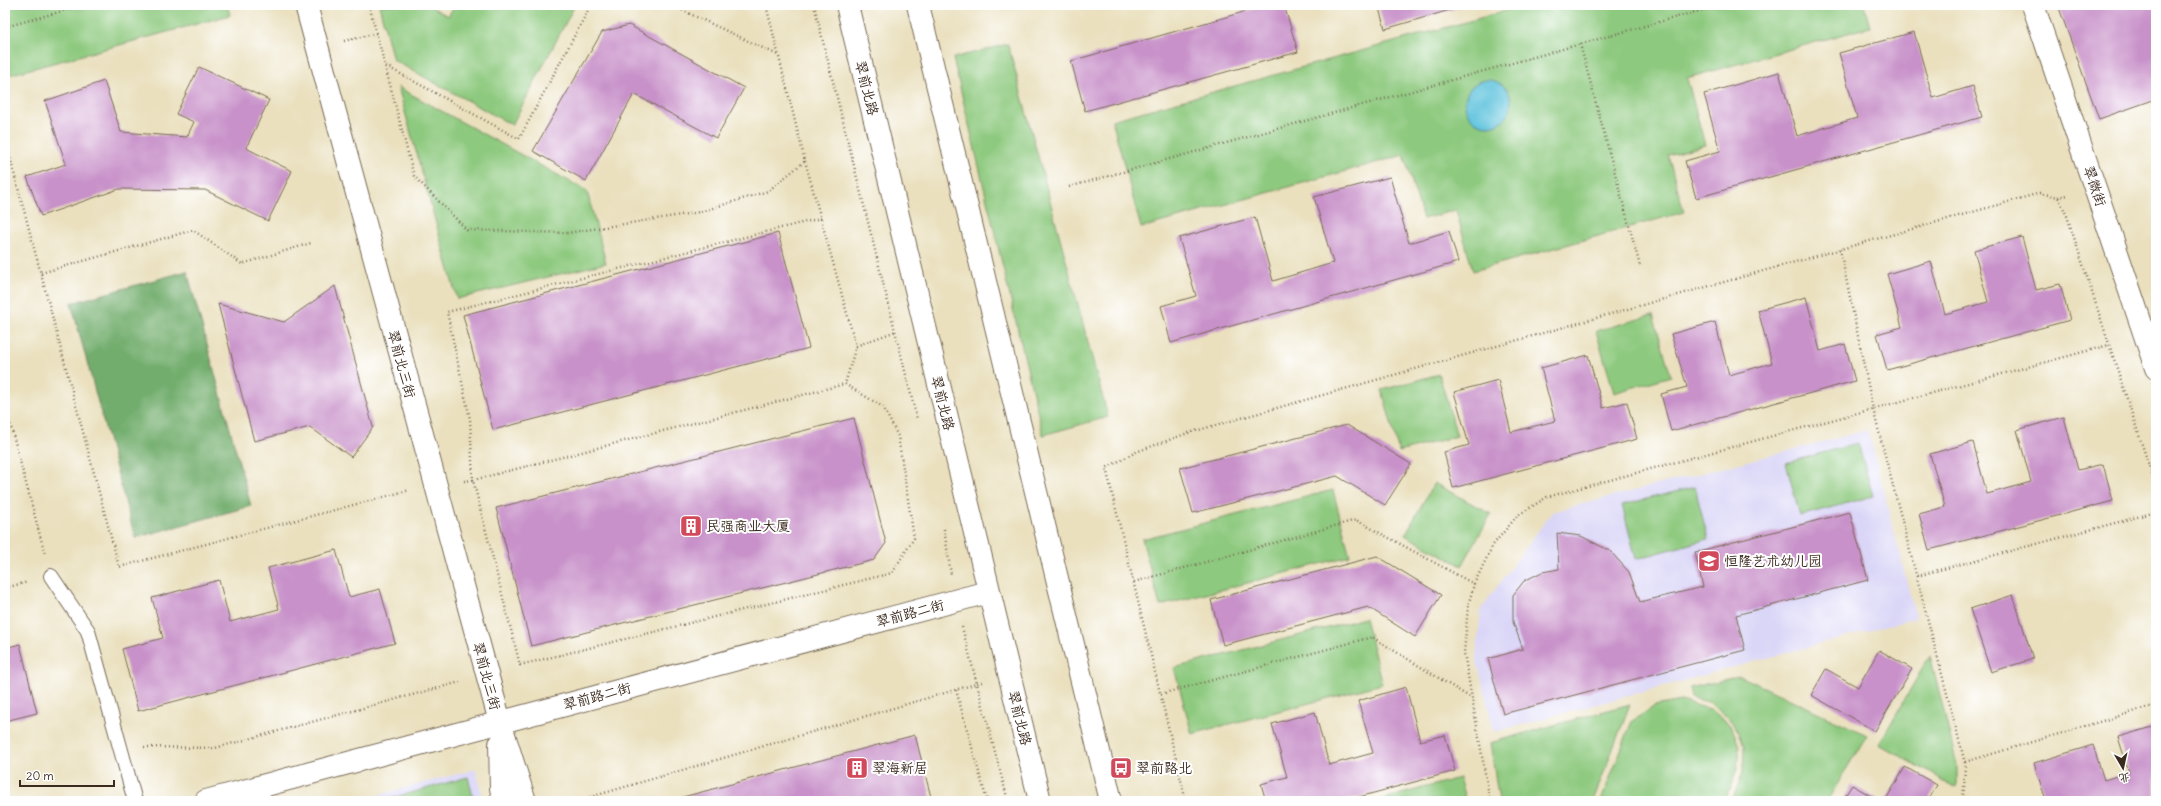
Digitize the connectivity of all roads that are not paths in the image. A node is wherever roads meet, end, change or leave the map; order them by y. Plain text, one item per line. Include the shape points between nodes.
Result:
1 (306, 5) edge
2 (847, 5) edge
3 (918, 5) edge
4 (2033, 5) edge
5 (2156, 367) edge
6 (51, 576) road end
7 (988, 592) junction
8 (500, 722) junction
9 (135, 801) edge
10 (206, 801) edge
11 (504, 801) edge
12 (526, 801) edge
13 (1040, 801) edge
14 (1111, 801) edge

1 - 8 street, 翠前北三街
2 - 7 street, 翠前北路
3 - 14 street
4 - 5 street, 翠微街
6 - 9 lane via 88,631
7 - 8 street, 翠前路二街
7 - 13 street, 翠前北路
8 - 10 street, 翠前路二街
8 - 11 street, 翠前北三街 via 501,788
8 - 12 street, 翠前北三街

